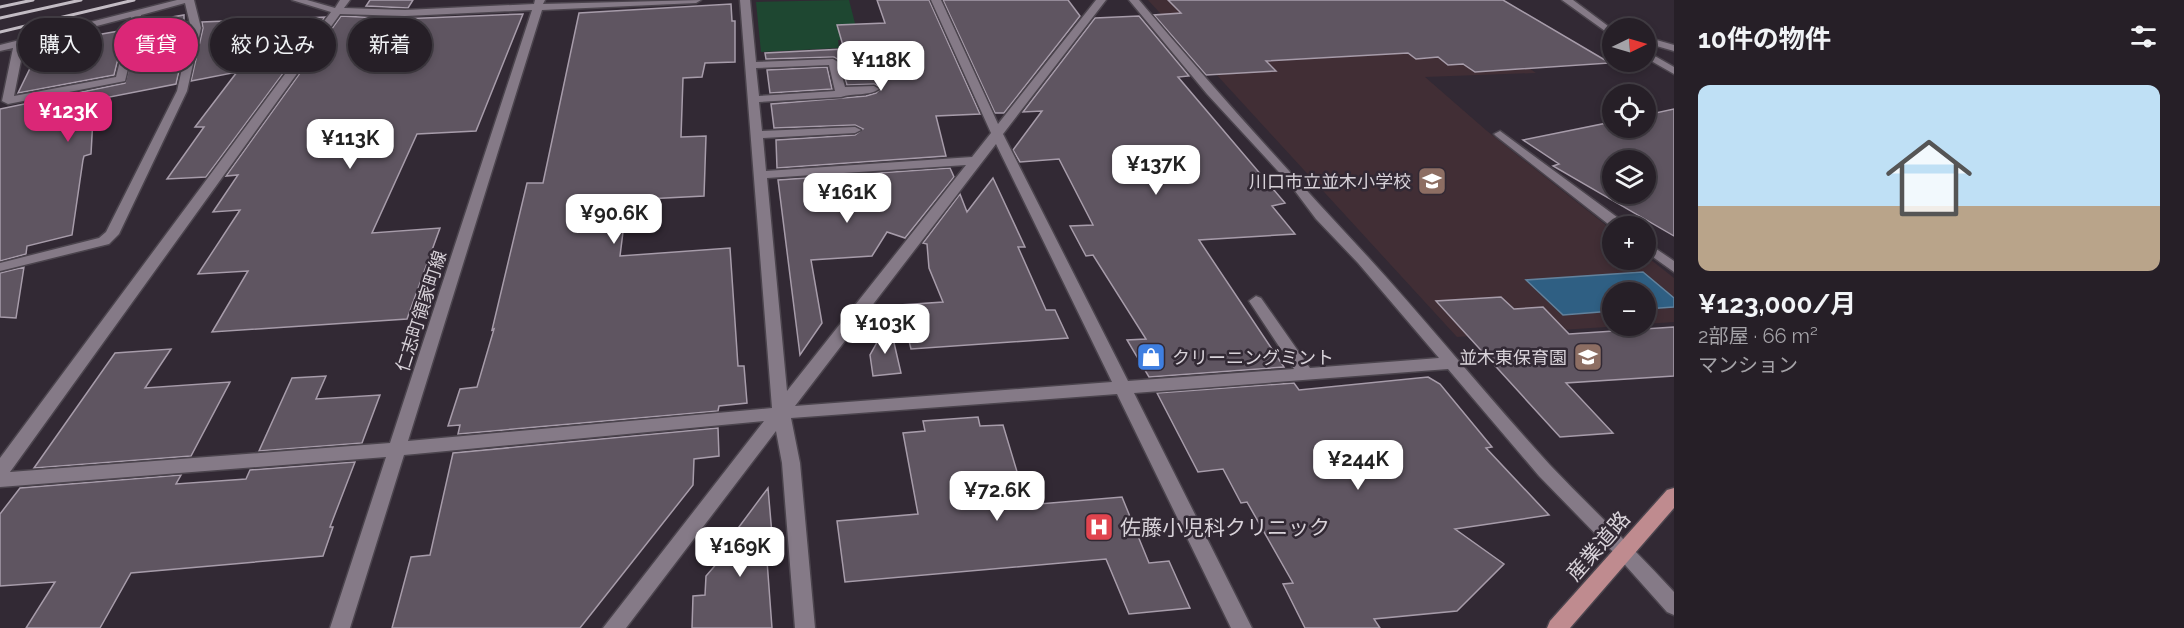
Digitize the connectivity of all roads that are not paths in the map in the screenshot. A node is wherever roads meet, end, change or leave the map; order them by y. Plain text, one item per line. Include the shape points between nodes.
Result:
1 (188, 0) edge
2 (297, 0) edge
3 (696, 0) edge
4 (745, 0) edge
5 (936, 0) edge
6 (1101, 0) edge
7 (1134, 0) edge
8 (1567, 0) edge
9 (540, 3) edge
10 (341, 5) edge
11 (137, 13) junction
12 (102, 22) edge
13 (1602, 25) edge
14 (18, 43) edge
15 (1656, 43) edge
16 (0, 48) edge
17 (18, 48) edge
18 (1674, 48) edge
19 (1656, 60) edge
20 (752, 65) junction
21 (1674, 71) edge
22 (874, 89) dead end
23 (840, 91) junction
24 (756, 99) junction
25 (855, 130) dead end
26 (996, 132) junction
27 (1500, 134) dead end
28 (758, 135) junction
29 (974, 161) junction
30 (760, 175) junction
31 (1607, 216) edge
32 (1656, 254) edge
33 (0, 267) edge
34 (1674, 268) edge
35 (1256, 301) dead end
36 (1450, 363) junction
37 (1306, 375) junction
38 (1124, 389) junction
39 (781, 413) junction
40 (397, 449) junction
41 (0, 472) edge
42 (0, 480) edge
43 (1674, 495) edge
44 (1625, 551) junction
45 (1674, 606) edge
46 (340, 628) edge
47 (613, 628) edge
48 (805, 628) edge
49 (1242, 628) edge
50 (1557, 628) edge

1 - 11 street
1 - 33 street via 196,28 182,92 112,234 104,242
2 - 10 street
3 - 9 street
4 - 20 street
5 - 26 street
6 - 26 street
7 - 36 street
8 - 13 street
9 - 10 street via 405,13
9 - 40 street, 仁志町領家町線
10 - 41 street
11 - 12 street
11 - 17 street via 121,79 8,101
14 - 16 street
15 - 18 street
19 - 21 street
20 - 23 street via 833,62
20 - 24 street
22 - 23 street
23 - 24 street via 841,94
24 - 28 street
25 - 28 street
26 - 29 street
26 - 38 street
27 - 31 street
28 - 30 street
29 - 30 street
29 - 39 street
30 - 39 street
32 - 34 street
35 - 37 street
36 - 37 street
36 - 44 street via 1545,471
37 - 38 street
38 - 39 street
38 - 49 street
39 - 40 street
39 - 47 street
39 - 48 street via 791,463
40 - 42 street
40 - 46 street, 仁志町領家町線
43 - 44 main road, 産業道路
44 - 45 street
44 - 50 main road, 産業道路

